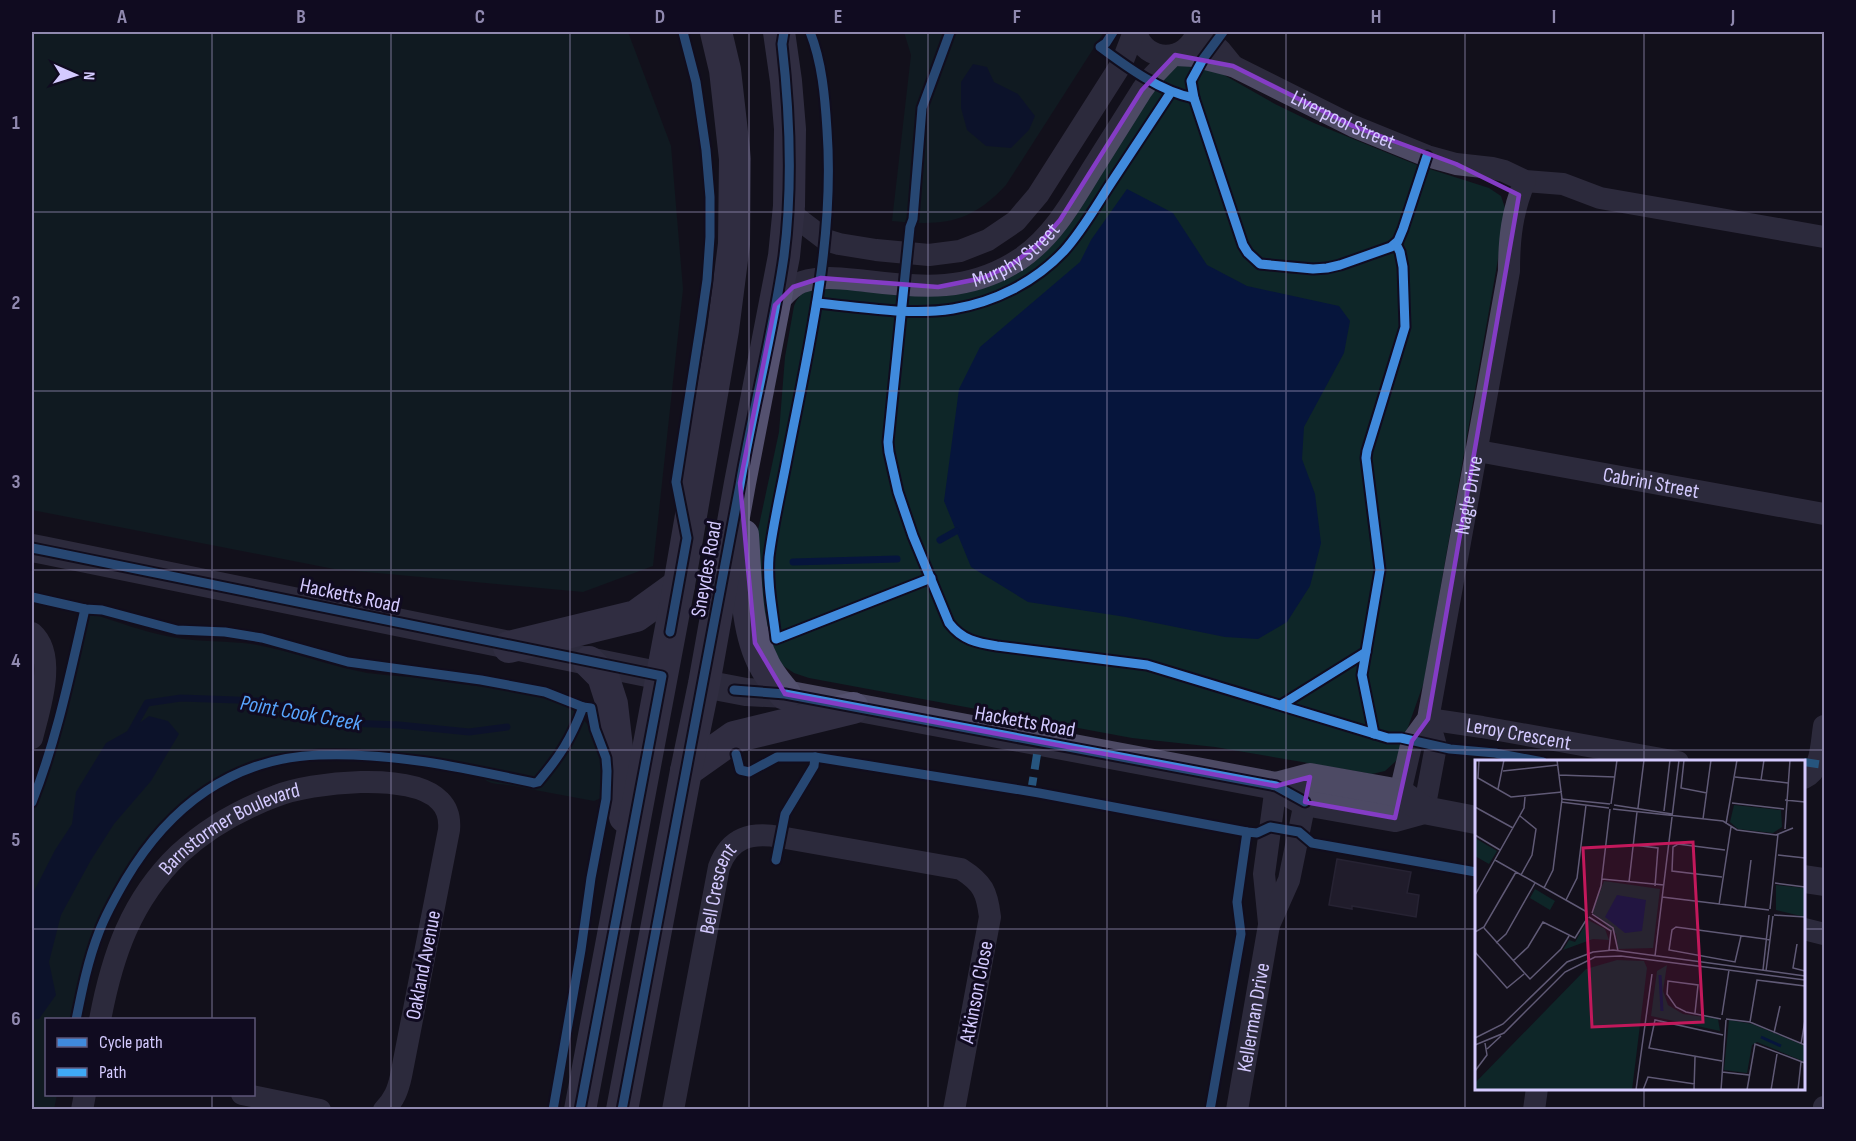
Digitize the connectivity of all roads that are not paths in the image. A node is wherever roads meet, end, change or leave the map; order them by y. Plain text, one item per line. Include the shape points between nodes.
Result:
1 (716, 32) edge
2 (779, 32) edge
3 (1135, 32) edge
4 (1197, 32) edge
5 (1203, 32) edge
6 (1173, 55) junction
7 (1233, 66) junction
8 (1524, 190) junction
9 (789, 206) junction
10 (1824, 237) edge
11 (775, 305) junction
12 (1478, 451) junction
13 (740, 483) junction
14 (1824, 513) edge
15 (32, 548) edge
16 (679, 585) junction
17 (32, 633) edge
18 (509, 647) junction
19 (590, 662) junction
20 (662, 676) junction
21 (704, 684) junction
22 (785, 694) junction
23 (853, 708) junction
24 (1428, 719) junction
25 (1824, 726) edge
26 (32, 738) edge
27 (1667, 760) edge
28 (686, 771) junction
29 (1805, 777) edge
30 (1276, 786) junction
31 (1307, 789) junction
32 (1398, 805) junction
33 (1424, 810) junction
34 (448, 816) joint
35 (1475, 820) edge
36 (628, 854) junction
37 (975, 878) joint
38 (1805, 879) edge
39 (1824, 882) edge
40 (1269, 925) junction
41 (1805, 929) edge
42 (1824, 934) edge
43 (100, 1018) edge
44 (1537, 1090) edge
45 (247, 1096) edge
46 (320, 1110) edge
47 (384, 1110) edge
48 (580, 1110) edge
49 (622, 1110) edge
50 (673, 1110) edge
51 (954, 1110) edge
52 (1236, 1110) edge
53 (1534, 1110) edge

1 - 16 main road, Sneydes Road via 725,70 735,159 734,244
2 - 9 main road, Sneydes Road via 789,129
3 - 6 street, Liverpool Street via 1148,50
3 - 9 street, Murphy Street via 1122,63 1038,195 1016,221 988,240 960,251 929,255 839,244 818,234 797,218
4 - 6 street, Murphy Street via 1190,46
5 - 7 street, Liverpool Street
6 - 7 street, Liverpool Street
6 - 11 street, Murphy Street via 1142,90 1060,220 1040,243 1011,265 983,278 938,287 821,278 793,287
7 - 8 street, Liverpool Street via 1353,126 1427,156 1504,171
8 - 10 street, Liverpool Street via 1563,184 1600,198
8 - 12 street, Nagle Drive via 1512,215 1509,271
9 - 11 main road, Sneydes Road
11 - 13 main road, Sneydes Road
12 - 14 street, Cabrini Street
12 - 24 street, Nagle Drive
13 - 21 main road, Sneydes Road
13 - 22 main road via 751,625 764,665
15 - 18 street, Hacketts Road
16 - 18 main road via 636,616
16 - 20 main road, Sneydes Road
17 - 26 street via 42,645 46,664
18 - 19 street, Hacketts Road
19 - 20 street, Hacketts Road
19 - 36 main road via 603,676 612,704
20 - 21 main road
20 - 36 main road, Sneydes Road
21 - 22 street, Hacketts Road
21 - 28 main road, Sneydes Road
22 - 23 street, Hacketts Road
23 - 28 main road via 734,737
23 - 30 street, Hacketts Road
24 - 27 street, Leroy Crescent
24 - 32 street, Nagle Drive via 1412,741
24 - 33 street, Nagle Drive via 1436,746
25 - 29 street via 1816,767
28 - 49 main road, Sneydes Road
30 - 31 street, Hacketts Road
30 - 40 street, Kellerman Drive via 1264,874
31 - 32 street, Hacketts Road
31 - 40 street, Kellerman Drive via 1289,880
32 - 33 street, Hacketts Road
33 - 35 street, Hacketts Road
34 - 43 street, Barnstormer Boulevard via 441,801 415,788 360,782 300,788 239,811 180,853 151,887 119,945
34 - 47 street, Oakland Avenue via 448,836 398,1090
36 - 48 main road, Sneydes Road
37 - 50 street, Bell Crescent via 961,869 766,835 749,836 733,845 722,859 718,873
37 - 51 street, Atkinson Close via 987,895 990,917
38 - 39 street
40 - 52 street, Kellerman Drive
41 - 42 street
44 - 53 street
45 - 46 street

